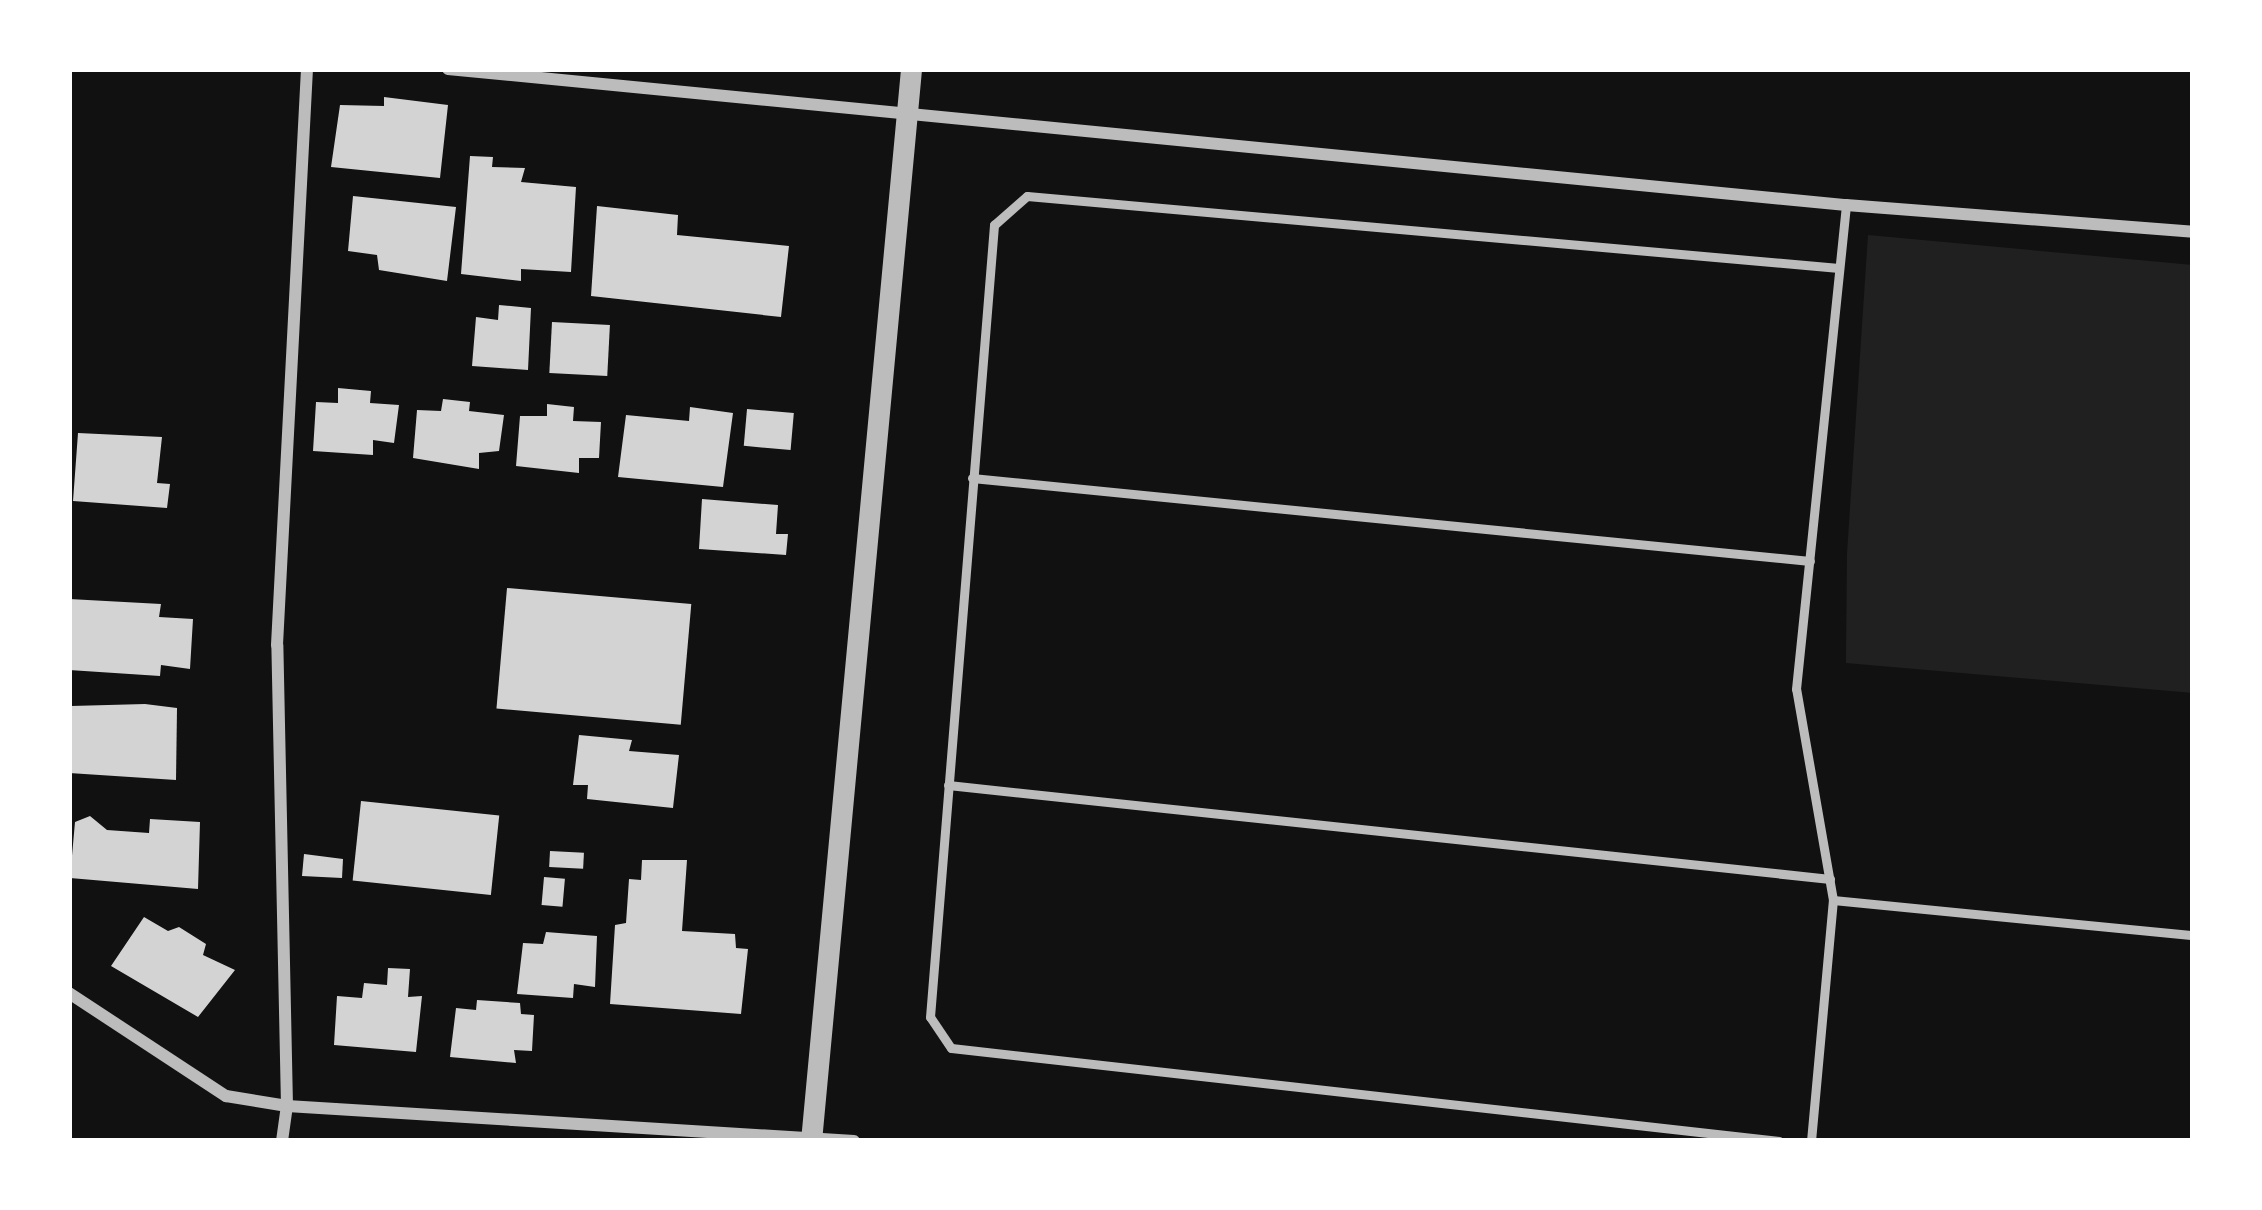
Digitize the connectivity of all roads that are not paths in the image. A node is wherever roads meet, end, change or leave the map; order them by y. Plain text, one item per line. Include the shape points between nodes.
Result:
1 (307, 69) edge
2 (448, 69) edge
3 (911, 69) edge
4 (908, 117) junction
5 (1846, 205) junction
6 (2193, 232) edge
7 (1839, 268) junction
8 (972, 478) junction
9 (1810, 560) junction
10 (948, 785) junction
11 (1831, 879) junction
12 (1833, 900) junction
13 (2193, 935) edge
14 (69, 993) edge
15 (287, 1106) junction
16 (811, 1138) edge
17 (282, 1141) edge
18 (854, 1141) edge
19 (1779, 1141) edge
20 (1811, 1141) edge

1 - 15 street via 277,645
2 - 4 street
3 - 4 street
4 - 5 street
4 - 16 street
5 - 6 street
5 - 7 lane
7 - 8 lane via 1028,196 994,225
7 - 9 lane
8 - 9 lane
8 - 10 lane
9 - 11 lane via 1796,689
10 - 11 lane
10 - 19 lane via 930,1017 951,1048
11 - 12 lane
12 - 13 lane
12 - 20 lane
14 - 15 street via 226,1096
15 - 16 street
15 - 17 street
16 - 18 street

